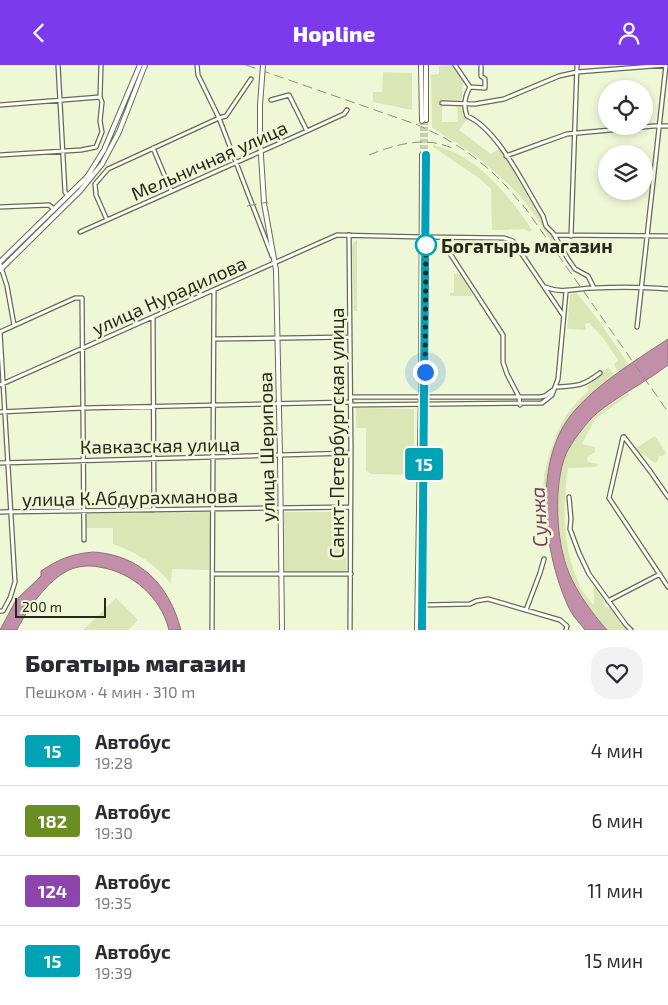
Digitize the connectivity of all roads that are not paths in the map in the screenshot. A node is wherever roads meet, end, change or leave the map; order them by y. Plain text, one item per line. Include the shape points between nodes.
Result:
1 (58, 65) edge
2 (101, 65) edge
3 (140, 65) edge
4 (146, 65) edge
5 (197, 65) edge
6 (263, 65) edge
7 (421, 65) edge
8 (426, 65) edge
9 (455, 65) edge
10 (481, 65) edge
11 (577, 65) edge
12 (666, 65) edge
13 (577, 73) junction
14 (251, 79) dead end
15 (470, 87) junction
16 (100, 97) junction
17 (60, 100) junction
18 (271, 100) dead end
19 (442, 103) dead end
20 (466, 103) junction
21 (0, 105) edge
22 (347, 110) dead end
23 (219, 118) junction
24 (668, 126) edge
25 (660, 127) junction
26 (307, 131) junction
27 (574, 133) junction
28 (153, 148) junction
29 (62, 151) junction
30 (260, 152) junction
31 (0, 155) edge
32 (424, 155) tunnel mouth
33 (506, 156) junction
34 (236, 162) junction
35 (171, 191) junction
36 (68, 195) junction
37 (0, 207) edge
38 (54, 209) junction
39 (107, 220) junction
40 (80, 232) dead end
41 (349, 235) junction
42 (554, 235) junction
43 (668, 236) edge
44 (424, 237) junction
45 (571, 237) junction
46 (648, 237) junction
47 (450, 238) junction
48 (275, 264) junction
49 (0, 266) edge
50 (545, 287) junction
51 (642, 287) junction
52 (594, 288) junction
53 (668, 289) edge
54 (214, 290) junction
55 (566, 292) junction
56 (563, 316) junction
57 (152, 317) junction
58 (14, 325) junction
59 (637, 327) dead end
60 (0, 332) edge
61 (350, 337) junction
62 (214, 339) junction
63 (278, 339) junction
64 (82, 348) junction
65 (600, 373) dead end
66 (2, 384) edge
67 (556, 387) junction
68 (462, 396) junction
69 (350, 397) junction
70 (393, 397) junction
71 (423, 397) junction
72 (519, 397) junction
73 (540, 397) junction
74 (279, 404) junction
75 (351, 404) junction
76 (393, 404) junction
77 (539, 404) junction
78 (214, 405) junction
79 (423, 405) junction
80 (462, 405) junction
81 (520, 405) junction
82 (154, 407) junction
83 (83, 408) junction
84 (0, 412) edge
85 (6, 412) junction
86 (351, 453) junction
87 (280, 456) junction
88 (212, 457) junction
89 (155, 459) junction
90 (83, 460) junction
91 (0, 463) edge
92 (8, 463) junction
93 (569, 497) dead end
94 (668, 497) edge
95 (350, 507) junction
96 (214, 509) junction
97 (281, 509) junction
98 (84, 511) junction
99 (154, 511) junction
100 (0, 512) edge
101 (11, 512) junction
102 (84, 540) dead end
103 (544, 559) dead end
104 (213, 574) junction
105 (283, 574) junction
106 (351, 574) junction
107 (660, 574) junction
108 (668, 587) edge
109 (608, 601) junction
110 (423, 605) junction
111 (526, 610) junction
112 (0, 611) edge
113 (566, 628) edge
114 (212, 630) edge
115 (282, 630) edge
116 (350, 630) edge
117 (417, 630) edge
118 (422, 630) edge
119 (631, 630) edge

1 - 17 street
2 - 16 street
3 - 36 main road via 104,150 87,177
4 - 49 main road via 119,132 102,164 80,191
5 - 23 street, улица Шерипова via 198,75
6 - 30 main road, улица Шерипова, bridge
7 - 8 main road via 424,120
9 - 15 street
10 - 15 street via 485,88
11 - 13 street
12 - 13 street
12 - 25 street
13 - 20 street via 559,76 504,99
13 - 27 street
14 - 23 street via 226,116
15 - 20 street via 465,96
16 - 17 street
16 - 29 street via 102,132 96,147
17 - 21 street
17 - 29 street
18 - 26 street via 289,95
19 - 20 street
20 - 33 street via 464,110 467,116 486,130
22 - 26 street, Мельничная улица
23 - 28 street
23 - 34 street, улица Шерипова
24 - 25 street
25 - 27 street
25 - 46 street
26 - 30 street, Мельничная улица
27 - 33 street
27 - 45 street
28 - 35 street
28 - 39 street via 108,169 101,176 96,184 96,195
29 - 31 street
29 - 36 street via 65,192
30 - 34 street, Мельничная улица
30 - 48 main road, улица Шерипова via 264,203
32 - 44 main road
33 - 42 street
34 - 35 street, Мельничная улица
34 - 48 street, улица Шерипова
35 - 39 street, Мельничная улица
36 - 38 main road
37 - 38 street via 49,205
38 - 49 main road
39 - 40 street, Мельничная улица
41 - 44 street, улица Нурадилова
41 - 48 street, улица Нурадилова via 337,235
41 - 61 street, Санкт-Петербургская улица
42 - 45 street
42 - 52 street via 575,269 588,276
43 - 46 street
44 - 47 street, улица Нурадилова
44 - 71 main road
45 - 46 street
46 - 51 street
47 - 50 street, улица Нурадилова via 504,238 513,241
47 - 72 street via 449,252 502,335 503,362
48 - 54 street, улица Нурадилова
48 - 63 main road, улица Шерипова
49 - 58 street
50 - 55 street
50 - 56 street
51 - 52 street
51 - 53 street
51 - 59 street
52 - 55 street
54 - 57 street, улица Нурадилова
54 - 62 street
55 - 56 street
56 - 67 street
57 - 64 street, улица Нурадилова
57 - 82 street
58 - 60 street
58 - 64 street via 75,298 82,298
60 - 66 street
61 - 63 street
61 - 69 street, Санкт-Петербургская улица
62 - 63 street
62 - 78 street
63 - 74 main road, улица Шерипова
64 - 66 street, улица Нурадилова
64 - 83 street
65 - 67 street via 586,383
66 - 85 street
67 - 73 street
67 - 77 street via 550,397
68 - 71 street
68 - 72 street
68 - 80 street
69 - 70 street
69 - 75 street, Санкт-Петербургская улица
70 - 71 street
70 - 76 street
71 - 79 main road
72 - 73 street
72 - 81 street
73 - 77 street
74 - 75 street
74 - 78 street
74 - 87 main road, улица Шерипова
75 - 76 street
75 - 86 street, Санкт-Петербургская улица
76 - 79 street
77 - 81 street
78 - 82 street
78 - 88 street
79 - 80 street
79 - 110 main road
79 - 117 main road
80 - 81 street
82 - 83 street
82 - 89 street
83 - 85 street
83 - 90 street
84 - 85 street
85 - 92 street
86 - 87 street, Кавказская улица
86 - 95 street, Санкт-Петербургская улица
87 - 88 street, Кавказская улица
87 - 97 main road, улица Шерипова
88 - 89 street, Кавказская улица
88 - 96 street
89 - 90 street, Кавказская улица
89 - 99 street
90 - 92 street, Кавказская улица
90 - 98 street
91 - 92 street, Кавказская улица
92 - 101 street
93 - 109 street via 570,529 579,553
94 - 107 street via 623,437 609,498
95 - 97 street, улица К.Абдурахманова
95 - 106 street, Санкт-Петербургская улица
96 - 97 street, улица К.Абдурахманова
96 - 99 street, улица К.Абдурахманова
96 - 104 street
97 - 105 main road, улица Шерипова
98 - 99 street, улица К.Абдурахманова
98 - 101 street, улица К.Абдурахманова
98 - 102 street
100 - 101 street, улица К.Абдурахманова
101 - 112 street via 15,582 10,598
103 - 111 street
104 - 105 street
104 - 114 street
105 - 106 street
105 - 115 main road, улица Шерипова
106 - 116 street, Санкт-Петербургская улица
107 - 108 street
107 - 109 street
109 - 119 street
110 - 111 street via 470,604 488,599
110 - 118 main road
111 - 113 street via 560,619

